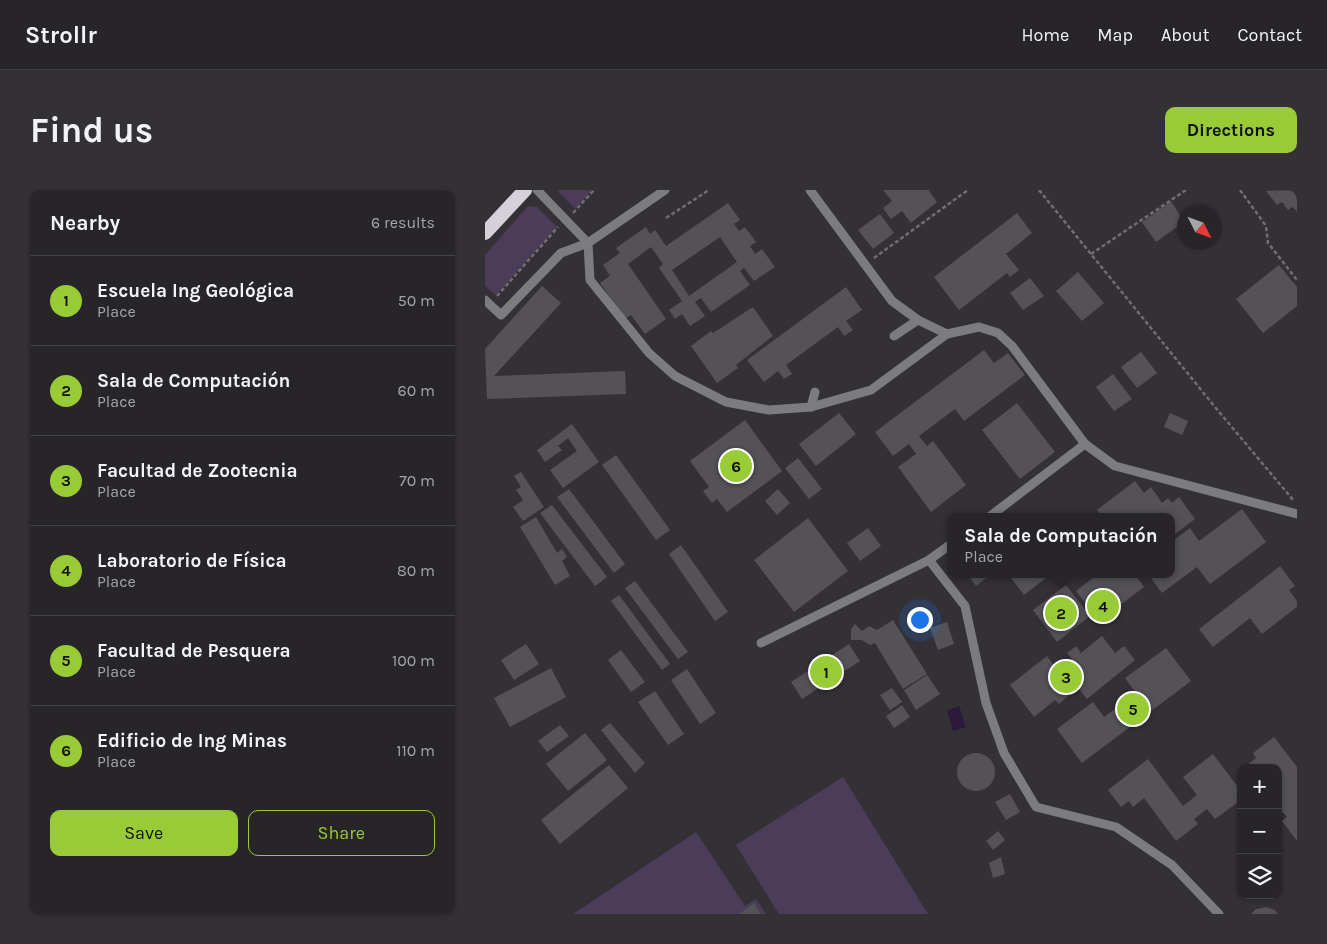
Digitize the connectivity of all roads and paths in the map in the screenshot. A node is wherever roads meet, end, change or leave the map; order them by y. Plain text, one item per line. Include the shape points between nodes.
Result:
1 (525, 190) edge
2 (537, 190) edge
3 (594, 190) edge
4 (665, 190) edge
5 (709, 190) edge
6 (810, 190) edge
7 (968, 190) edge
8 (1039, 190) edge
9 (1186, 190) edge
10 (1240, 190) edge
11 (567, 207) dead end
12 (667, 218) dead end
13 (558, 223) dead end
14 (485, 233) edge
15 (588, 243) junction
16 (1091, 254) junction
17 (865, 264) junction
18 (1297, 280) edge
19 (487, 297) edge
20 (917, 320) junction
21 (947, 334) junction
22 (894, 336) dead end
23 (815, 392) dead end
24 (811, 407) junction
25 (1085, 444) junction
26 (1297, 504) edge
27 (994, 513) edge
28 (1297, 514) edge
29 (947, 547) edge
30 (929, 560) junction
31 (761, 643) dead end
32 (1219, 914) edge

1 - 14 highway
2 - 15 lane
3 - 11 path via 573,213
4 - 15 lane
5 - 12 path
6 - 17 lane
7 - 17 path
8 - 16 path
9 - 16 path
10 - 18 path via 1266,226 1268,242
13 - 19 path via 559,226 495,298
15 - 19 lane via 561,253 501,315
15 - 24 lane via 590,280 649,353 675,376 726,402 769,410
16 - 26 path
17 - 20 lane via 892,300
20 - 21 lane
20 - 22 lane
21 - 24 lane via 871,390
21 - 25 lane via 979,327 999,333
23 - 24 lane
25 - 27 lane
25 - 28 lane via 1115,466
29 - 30 lane
30 - 31 lane
30 - 32 lane via 965,606 989,711 1004,753 1036,807 1116,827 1172,865

